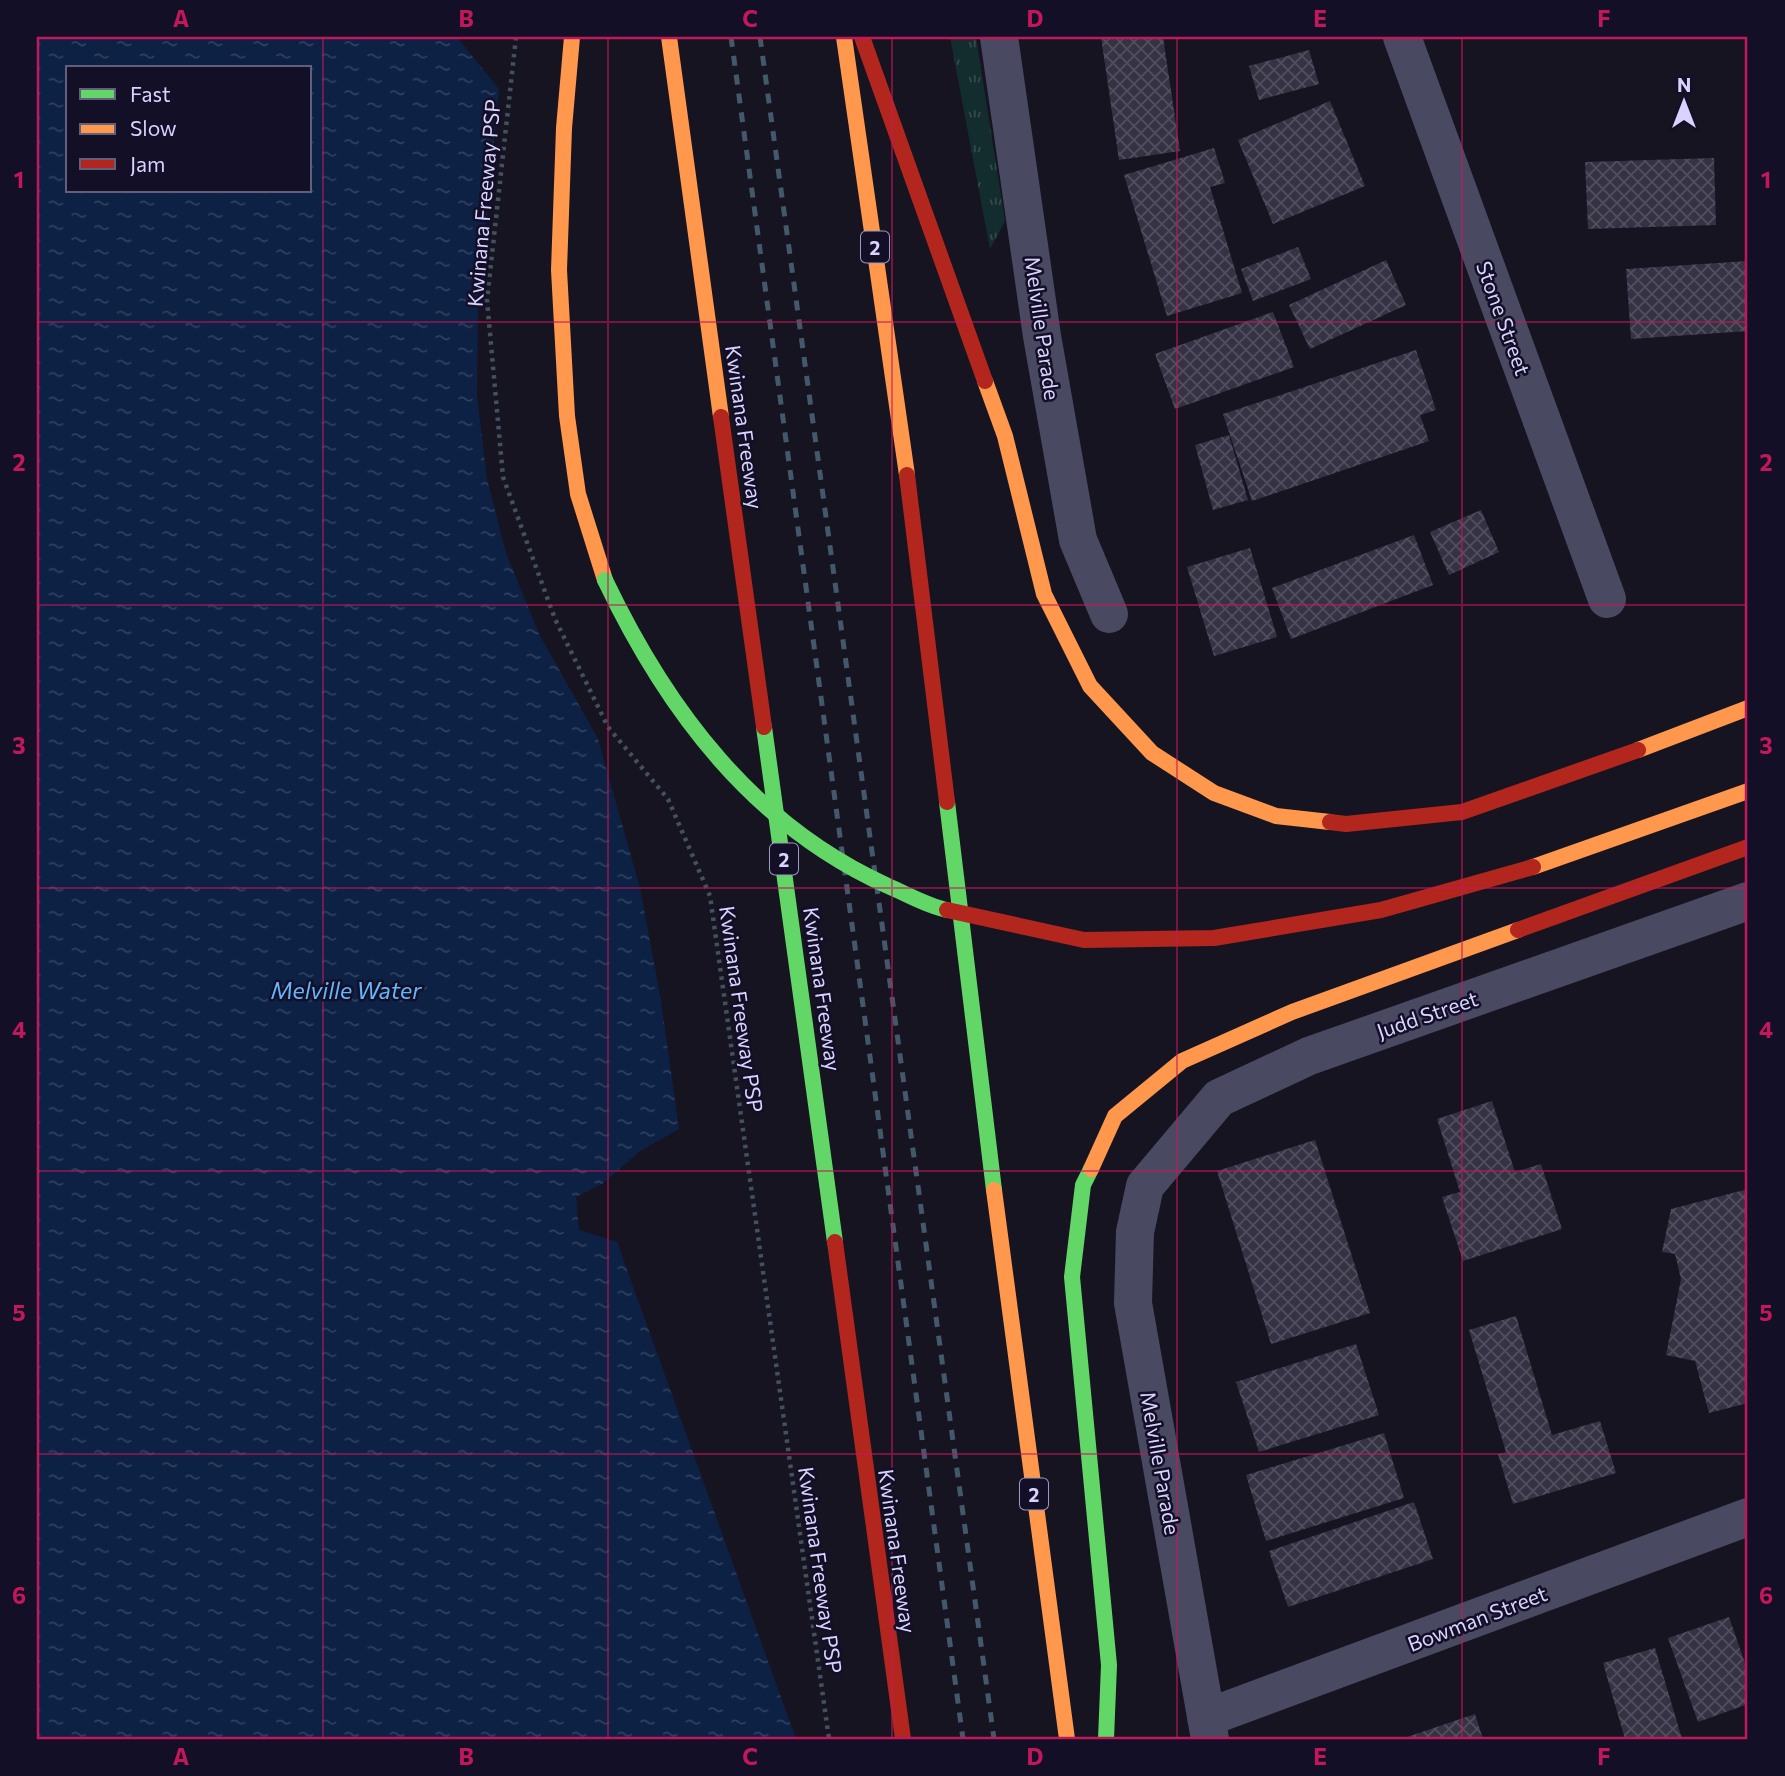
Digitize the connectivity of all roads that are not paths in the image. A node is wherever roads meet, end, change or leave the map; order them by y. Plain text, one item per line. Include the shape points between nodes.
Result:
1 (572, 37) edge
2 (669, 37) edge
3 (844, 37) edge
4 (862, 37) edge
5 (999, 37) edge
6 (1402, 37) edge
7 (1607, 599) dead end
8 (1109, 614) dead end
9 (1748, 708) edge
10 (1748, 791) edge
11 (1748, 847) edge
12 (1748, 901) edge
13 (1145, 1186) joint
14 (1748, 1517) edge
15 (1208, 1729) edge
16 (903, 1739) edge
17 (1067, 1739) edge
18 (1106, 1739) edge

1 - 10 highway, bridge via 559,270 566,403 578,494 605,580 634,641 675,706 735,778 805,839 867,876 939,908 1084,940 1214,938 1381,910 1533,867
2 - 16 highway, Kwinana Freeway / 2
3 - 17 highway, 2 via 905,458 999,1236
4 - 9 highway via 1005,436 1044,594 1090,686 1152,753 1214,793 1276,817 1346,824 1462,812
5 - 8 street, Melville Parade via 1077,540
6 - 7 street, Stone Street
11 - 18 highway via 1292,1012 1182,1061 1115,1116 1083,1185 1072,1278 1109,1665
12 - 13 street, Judd Street via 1309,1056 1219,1098
13 - 15 street, Melville Parade via 1135,1232 1133,1303
14 - 15 street, Bowman Street

